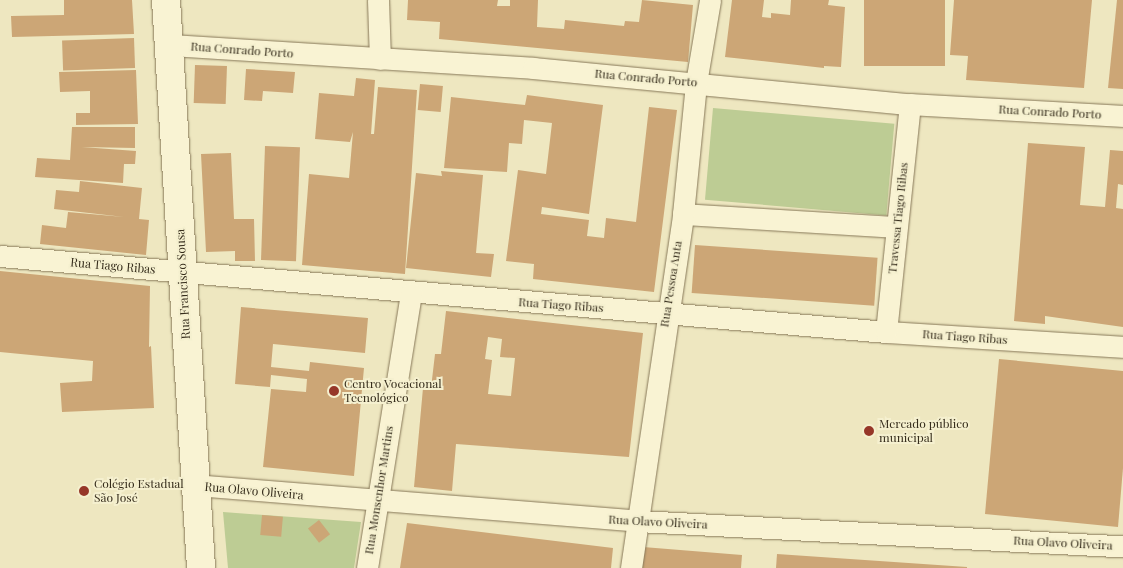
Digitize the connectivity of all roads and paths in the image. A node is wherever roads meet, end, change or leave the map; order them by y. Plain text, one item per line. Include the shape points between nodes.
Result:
1 (166, 0) edge
2 (378, 0) edge
3 (710, 0) edge
4 (169, 45) junction
5 (380, 59) junction
6 (696, 83) junction
7 (910, 104) junction
8 (1123, 116) edge
9 (683, 214) junction
10 (896, 227) junction
11 (0, 256) edge
12 (182, 272) junction
13 (412, 293) junction
14 (666, 312) junction
15 (886, 332) junction
16 (1123, 347) edge
17 (194, 486) junction
18 (376, 502) junction
19 (638, 521) junction
20 (1123, 546) edge
21 (201, 568) edge
22 (367, 568) edge
23 (631, 568) edge

1 - 4 street, Rua Francisco Sousa
2 - 5 street
3 - 6 street, Rua Pessoa Anta
4 - 5 street, Rua Conrado Porto
4 - 12 street, Rua Francisco Sousa
5 - 6 street, Rua Conrado Porto via 532,68
6 - 7 street, Rua Conrado Porto
6 - 9 street, Rua Pessoa Anta
7 - 8 street, Rua Conrado Porto
7 - 10 street, Travessa Tiago Ribas
9 - 10 street
9 - 14 street, Rua Pessoa Anta
10 - 15 street, Travessa Tiago Ribas
11 - 12 street, Rua Tiago Ribas
12 - 13 street, Rua Tiago Ribas
12 - 17 street, Rua Francisco Sousa
13 - 14 street, Rua Tiago Ribas
13 - 18 street, Rua Monsenhor Martins
14 - 15 street, Rua Tiago Ribas
14 - 19 street, Rua Pessoa Anta
15 - 16 street, Rua Tiago Ribas
17 - 18 street, Rua Olavo Oliveira
17 - 21 street, Rua Francisco Sousa
18 - 19 street, Rua Olavo Oliveira
18 - 22 street, Rua Monsenhor Martins
19 - 20 street, Rua Olavo Oliveira
19 - 23 street, Rua Pessoa Anta

